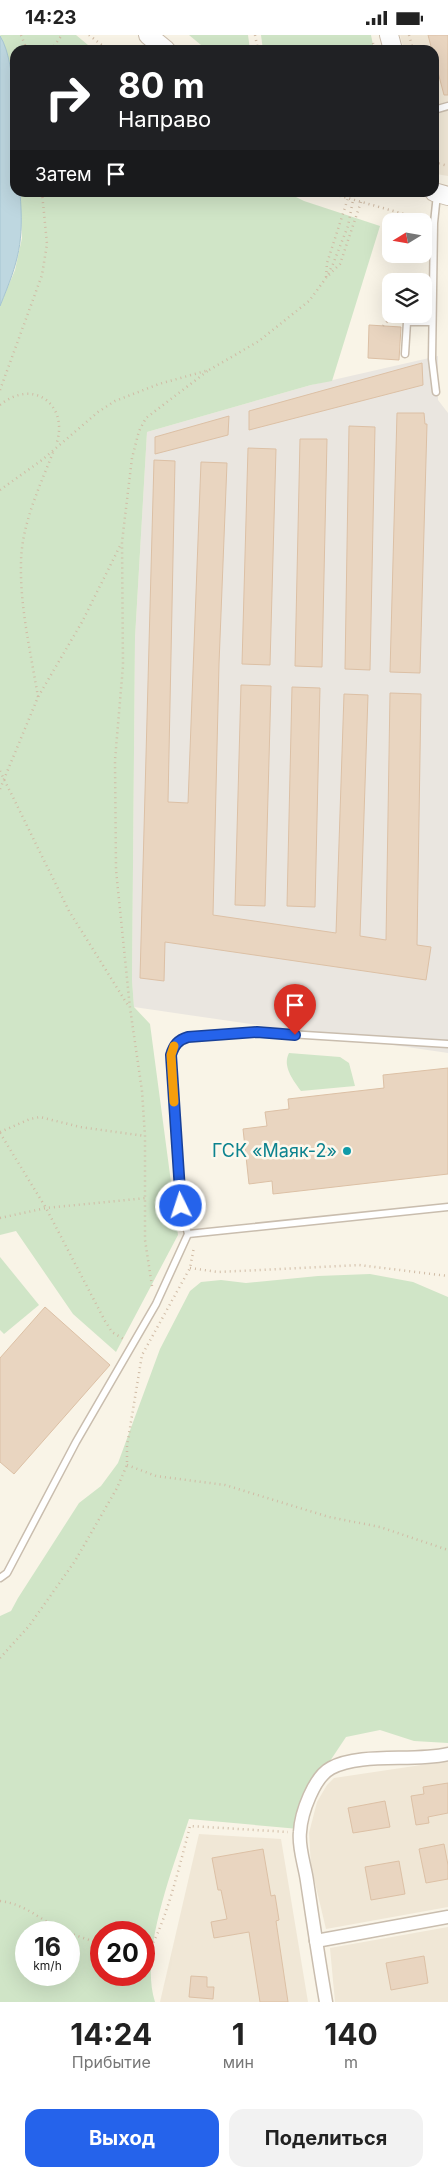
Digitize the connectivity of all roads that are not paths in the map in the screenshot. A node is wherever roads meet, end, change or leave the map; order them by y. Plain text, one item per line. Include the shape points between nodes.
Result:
1 (149, 36) edge
2 (160, 45) edge
3 (438, 197) edge
4 (432, 322) edge
5 (406, 323) edge
6 (432, 323) edge
7 (405, 354) dead end
8 (436, 392) dead end
9 (448, 1044) edge
10 (448, 1207) edge
11 (188, 1234) junction
12 (0, 1578) edge
13 (448, 1754) edge
14 (448, 1917) edge
15 (316, 1941) junction
16 (326, 2002) edge

1 - 2 main road
3 - 4 lane via 434,223
5 - 7 lane
6 - 8 lane
9 - 11 lane via 257,1032 181,1039 171,1055 181,1206
10 - 11 lane
11 - 12 lane via 156,1303 76,1442 7,1573
13 - 15 street via 356,1761 329,1769 319,1779 308,1798 300,1832
14 - 15 street
15 - 16 street

